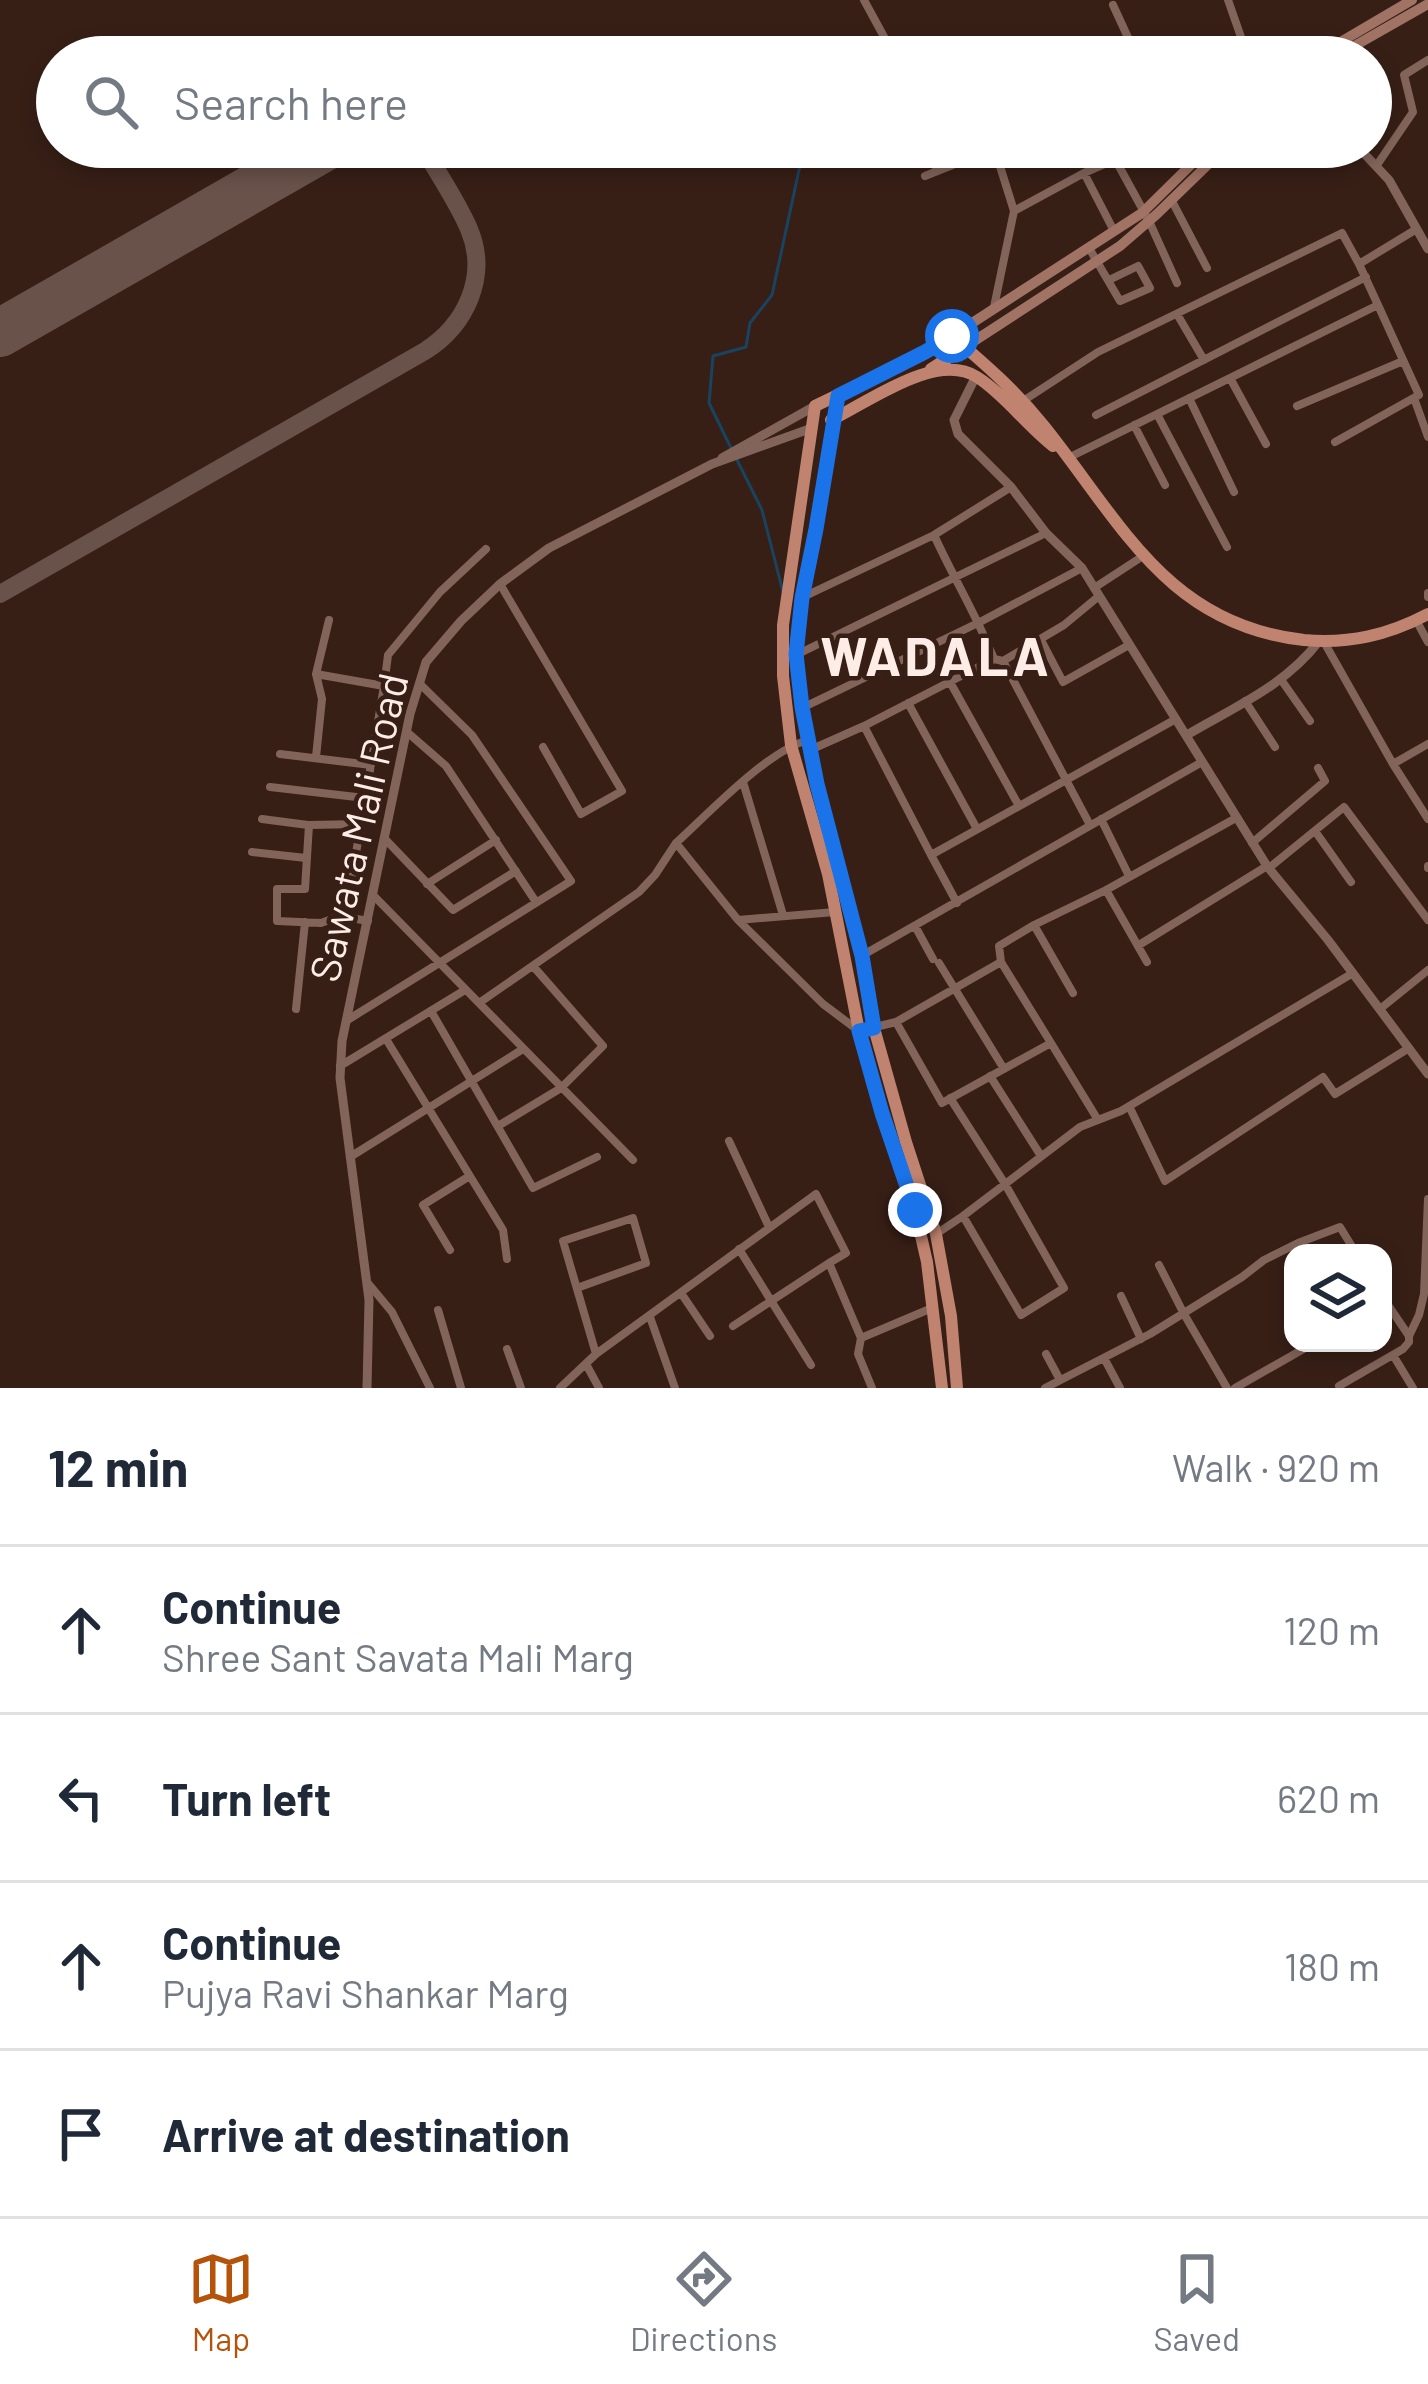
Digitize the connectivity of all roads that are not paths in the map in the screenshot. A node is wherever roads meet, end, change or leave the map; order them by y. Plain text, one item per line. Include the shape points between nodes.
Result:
1 (864, 0) edge
2 (1228, 0) edge
3 (1412, 0) edge
4 (1428, 4) edge
5 (1113, 5) dead end
6 (884, 36) edge
7 (1127, 36) edge
8 (1241, 36) edge
9 (1351, 36) edge
10 (1372, 36) edge
11 (1428, 60) edge
12 (1392, 143) edge
13 (936, 168) edge
14 (945, 168) edge
15 (1001, 168) edge
16 (1095, 168) edge
17 (1117, 168) edge
18 (1190, 168) edge
19 (1205, 168) edge
20 (1379, 168) edge
21 (937, 171) junction
22 (1084, 173) junction
23 (925, 176) dead end
24 (1172, 201) junction
25 (1014, 211) junction
26 (1146, 217) junction
27 (1420, 231) edge
28 (1114, 232) junction
29 (1089, 248) junction
30 (1428, 249) edge
31 (1097, 260) junction
32 (1359, 264) junction
33 (1207, 268) dead end
34 (1366, 277) junction
35 (1109, 280) junction
36 (1177, 283) dead end
37 (1378, 305) junction
38 (994, 309) junction
39 (1177, 314) junction
40 (952, 336) junction
41 (965, 347) junction
42 (1204, 360) junction
43 (1403, 361) junction
44 (929, 370) junction
45 (976, 376) junction
46 (1229, 379) junction
47 (838, 396) junction
48 (1190, 398) junction
49 (1414, 398) junction
50 (1022, 401) junction
51 (815, 406) junction
52 (1297, 406) dead end
53 (1157, 414) junction
54 (1096, 415) dead end
55 (833, 419) junction
56 (1134, 425) junction
57 (812, 428) junction
58 (1428, 437) edge
59 (1335, 442) dead end
60 (1266, 444) dead end
61 (1068, 458) junction
62 (712, 464) junction
63 (1165, 485) dead end
64 (1011, 488) junction
65 (1234, 492) dead end
66 (1046, 532) junction
67 (934, 536) junction
68 (1227, 547) dead end
69 (486, 548) dead end
70 (1142, 556) junction
71 (1082, 568) junction
72 (953, 578) junction
73 (500, 584) junction
74 (1096, 592) junction
75 (802, 598) junction
76 (1422, 617) edge
77 (329, 620) dead end
78 (980, 622) junction
79 (1041, 640) junction
80 (1322, 642) junction
81 (1428, 642) edge
82 (1129, 645) junction
83 (796, 654) junction
84 (998, 660) junction
85 (316, 674) junction
86 (1282, 681) junction
87 (950, 682) junction
88 (420, 683) junction
89 (384, 686) junction
90 (1245, 701) junction
91 (908, 703) junction
92 (802, 707) junction
93 (1176, 719) junction
94 (1310, 721) dead end
95 (864, 726) junction
96 (406, 732) junction
97 (1186, 735) junction
98 (1428, 744) edge
99 (791, 745) junction
100 (809, 745) junction
101 (543, 746) dead end
102 (1275, 747) dead end
103 (280, 754) dead end
104 (316, 758) junction
105 (1202, 762) junction
106 (1393, 764) junction
107 (371, 765) junction
108 (1318, 767) dead end
109 (1066, 780) junction
110 (743, 782) junction
111 (270, 787) dead end
112 (365, 798) junction
113 (1019, 806) junction
114 (1425, 806) edge
115 (1236, 818) junction
116 (262, 819) dead end
117 (1101, 819) junction
118 (1428, 819) edge
119 (309, 825) junction
120 (1090, 825) junction
121 (360, 829) junction
122 (977, 830) junction
123 (1315, 831) junction
124 (496, 840) junction
125 (385, 842) junction
126 (676, 843) junction
127 (1252, 844) junction
128 (252, 853) dead end
129 (931, 855) junction
130 (306, 857) junction
131 (1268, 867) junction
132 (516, 871) junction
133 (1129, 876) junction
134 (1351, 882) dead end
135 (428, 884) junction
136 (1106, 890) junction
137 (374, 896) junction
138 (536, 902) junction
139 (957, 903) junction
140 (835, 912) junction
141 (783, 915) junction
142 (345, 917) junction
143 (738, 920) junction
144 (1428, 920) edge
145 (368, 921) junction
146 (305, 922) junction
147 (1034, 925) junction
148 (915, 926) junction
149 (1139, 945) junction
150 (862, 956) junction
151 (1001, 962) junction
152 (1147, 962) dead end
153 (438, 963) junction
154 (533, 966) junction
155 (1428, 970) edge
156 (1353, 973) junction
157 (955, 988) junction
158 (465, 990) junction
159 (1073, 993) dead end
160 (478, 1004) junction
161 (296, 1009) dead end
162 (1379, 1009) junction
163 (431, 1011) junction
164 (346, 1021) junction
165 (896, 1022) junction
166 (874, 1028) junction
167 (859, 1031) junction
168 (386, 1040) junction
169 (1051, 1043) junction
170 (1408, 1048) junction
171 (524, 1049) junction
172 (340, 1066) junction
173 (1004, 1069) junction
174 (1428, 1074) edge
175 (990, 1076) junction
176 (472, 1081) junction
177 (561, 1088) junction
178 (950, 1098) junction
179 (1129, 1106) junction
180 (428, 1109) junction
181 (1099, 1120) junction
182 (498, 1126) junction
183 (729, 1141) dead end
184 (1041, 1156) junction
185 (350, 1157) junction
186 (597, 1157) dead end
187 (633, 1160) dead end
188 (468, 1177) junction
189 (1005, 1184) junction
190 (1428, 1199) edge
191 (963, 1216) junction
192 (770, 1227) junction
193 (936, 1234) junction
194 (1298, 1243) joint
195 (1350, 1244) edge
196 (739, 1249) junction
197 (450, 1250) dead end
198 (507, 1259) dead end
199 (829, 1263) junction
200 (1159, 1265) dead end
201 (367, 1282) junction
202 (577, 1288) junction
203 (681, 1293) junction
204 (1121, 1296) dead end
205 (770, 1301) junction
206 (932, 1307) junction
207 (438, 1310) dead end
208 (1392, 1312) edge
209 (1184, 1314) junction
210 (650, 1316) junction
211 (733, 1326) dead end
212 (710, 1336) dead end
213 (1409, 1336) junction
214 (861, 1338) junction
215 (1142, 1339) junction
216 (506, 1349) dead end
217 (1297, 1352) edge
218 (596, 1354) junction
219 (1046, 1354) dead end
220 (1393, 1355) junction
221 (1104, 1358) junction
222 (586, 1364) junction
223 (811, 1365) dead end
224 (1060, 1380) junction
225 (1341, 1387) edge
226 (367, 1388) edge
227 (430, 1388) edge
228 (461, 1388) edge
229 (521, 1388) edge
230 (560, 1388) edge
231 (599, 1388) edge
232 (675, 1388) edge
233 (872, 1388) edge
234 (942, 1388) edge
235 (957, 1388) edge
236 (1045, 1388) edge
237 (1120, 1388) edge
238 (1231, 1388) edge
239 (1413, 1388) edge

1 - 6 street
2 - 8 street
3 - 9 main road
4 - 10 main road
5 - 7 street
11 - 12 street via 1404,75 1413,112
13 - 21 street
14 - 21 street
15 - 25 street
16 - 22 street
17 - 26 street
18 - 26 main road
19 - 24 main road
20 - 27 street
21 - 23 street
22 - 25 street
22 - 28 street
24 - 26 main road
24 - 33 street
25 - 38 street
26 - 28 main road
26 - 31 main road
26 - 36 street
27 - 30 street
27 - 32 street
28 - 29 main road
29 - 31 street
29 - 38 main road
31 - 35 street
31 - 41 main road
32 - 34 street
32 - 39 street via 1342,232
34 - 37 street
34 - 42 street
35 - 35 street via 1120,301 1150,288 1138,266
37 - 43 street
37 - 46 street
38 - 40 main road
39 - 42 street
39 - 50 street
40 - 41 main road
40 - 47 main road
41 - 44 main road
41 - 50 main road
42 - 54 street
43 - 49 street
43 - 52 street
44 - 45 main road
44 - 55 main road
45 - 61 main road
45 - 64 street via 954,420 958,434
46 - 48 street
46 - 60 street
47 - 51 main road
47 - 55 main road
48 - 53 street
48 - 65 street
49 - 58 street
49 - 59 street
50 - 61 main road
51 - 57 main road
51 - 62 street
53 - 56 street
53 - 68 street
55 - 57 main road
55 - 75 main road
56 - 61 street
56 - 63 street
57 - 62 street, Sawata Mali Road
57 - 99 main road via 783,625
61 - 70 main road
62 - 73 street, Sawata Mali Road via 549,548
64 - 66 street
64 - 67 street
66 - 71 street
66 - 72 street
67 - 72 street
67 - 75 street
69 - 89 street via 388,655
70 - 74 street
70 - 80 main road via 1232,622
71 - 74 street
71 - 78 street
72 - 78 street
72 - 83 street
73 - 88 street, Sawata Mali Road via 427,662
73 - 101 street via 622,790 581,814
74 - 79 street
74 - 82 street
75 - 83 main road
76 - 80 main road via 1383,635
76 - 81 street
77 - 85 street
78 - 84 street
78 - 92 street
79 - 82 street via 1064,682
79 - 84 street
80 - 86 street
80 - 106 street
82 - 93 street
83 - 92 main road
84 - 87 street
84 - 109 street
85 - 89 street
85 - 104 street
86 - 90 street
86 - 94 street
87 - 91 street
87 - 113 street
88 - 96 street, Sawata Mali Road
88 - 138 street via 472,735 571,881
89 - 107 street
90 - 97 street
90 - 102 street
91 - 95 street
91 - 122 street
92 - 100 main road
93 - 97 street
93 - 109 street
95 - 100 street
95 - 129 street
96 - 124 street via 446,766
96 - 125 street, Sawata Mali Road
97 - 105 street
98 - 106 street
99 - 100 street
99 - 110 street
99 - 140 main road
100 - 150 main road
103 - 104 street
104 - 107 street
105 - 115 street
105 - 117 street
106 - 114 street
107 - 112 street
108 - 127 street via 1325,781
109 - 113 street
109 - 120 street
110 - 126 street
110 - 141 street
111 - 112 street
112 - 121 street
113 - 122 street
114 - 118 street
115 - 127 street
115 - 133 street
116 - 119 street
117 - 120 street
117 - 133 street
119 - 121 street
119 - 130 street
120 - 139 street
121 - 125 street
121 - 142 street
122 - 129 street
123 - 131 street
123 - 134 street
123 - 144 street via 1344,807
124 - 132 street
124 - 135 street
125 - 135 street
125 - 137 street, Sawata Mali Road
126 - 143 street
126 - 154 street via 639,892
127 - 131 street
128 - 130 street
129 - 139 street
130 - 146 street via 305,889 277,889 277,922
131 - 149 street
131 - 156 street
132 - 135 street via 453,910
132 - 138 street
133 - 136 street
136 - 147 street
136 - 149 street
137 - 145 street, Sawata Mali Road
137 - 153 street
138 - 153 street
139 - 148 street
140 - 141 street
140 - 167 main road
141 - 143 street
142 - 145 street
142 - 146 street
143 - 167 street
145 - 164 street, Sawata Mali Road
146 - 161 street
147 - 151 street via 999,946
147 - 159 street
148 - 150 street
148 - 157 street
149 - 152 street
150 - 166 main road
151 - 157 street
151 - 169 street
153 - 158 street
153 - 164 street
154 - 160 street
154 - 177 street via 603,1046
155 - 162 street
156 - 162 street
156 - 179 street
157 - 165 street
157 - 173 street
158 - 160 street
158 - 163 street
160 - 171 street
162 - 170 street
163 - 168 street
163 - 176 street
164 - 172 street, Sawata Mali Road
165 - 166 street
165 - 178 street via 942,1103
166 - 167 street
166 - 193 main road
167 - 206 main road via 915,1210
168 - 172 street
168 - 180 street
169 - 173 street
169 - 181 street
170 - 174 street
170 - 179 street via 1335,1094 1323,1077 1165,1181
171 - 176 street
171 - 177 street
172 - 185 street, Sawata Mali Road
173 - 175 street
175 - 178 street
175 - 184 street
176 - 180 street
176 - 182 street
177 - 182 street
177 - 187 street
178 - 189 street
179 - 181 street
180 - 185 street
180 - 188 street
181 - 184 street
182 - 186 street via 533,1188
183 - 192 street
184 - 189 street
185 - 201 street, Sawata Mali Road
188 - 197 street via 424,1205
188 - 198 street via 503,1230
189 - 191 street
189 - 191 street via 1064,1288 1021,1315
190 - 213 street via 1424,1294
191 - 193 street
192 - 196 street
192 - 199 street via 816,1194 846,1253
193 - 235 main road
194 - 195 street via 1340,1227
194 - 209 street
196 - 203 street
196 - 205 street
199 - 205 street
199 - 214 street
200 - 209 street
201 - 226 street, Sawata Mali Road
201 - 227 street via 392,1312
202 - 202 street via 563,1241 633,1218 646,1263
202 - 218 street
203 - 210 street
203 - 212 street
204 - 215 street
205 - 211 street
205 - 223 street
206 - 214 street
206 - 234 main road
207 - 228 street
208 - 213 street
209 - 215 street
209 - 238 street
210 - 218 street
210 - 232 street
213 - 220 street
214 - 233 street via 858,1354
215 - 221 street
216 - 229 street
217 - 238 street
218 - 222 street
219 - 224 street
220 - 225 street
220 - 239 street
221 - 224 street
221 - 237 street
222 - 230 street
222 - 231 street
224 - 236 street

